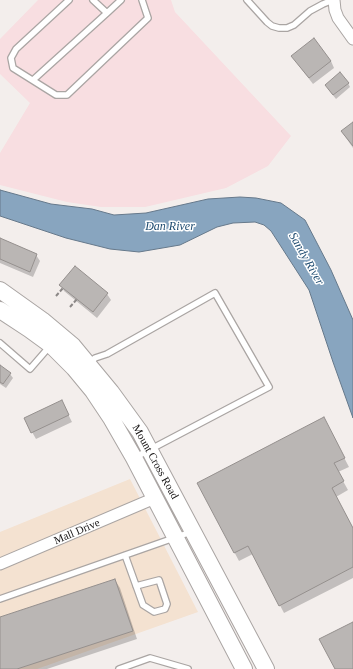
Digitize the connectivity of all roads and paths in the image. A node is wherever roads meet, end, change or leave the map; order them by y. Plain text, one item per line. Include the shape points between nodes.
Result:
1 (69, 0) edge
2 (93, 0) edge
3 (121, 0) edge
4 (142, 0) edge
5 (247, 0) edge
6 (334, 0) edge
7 (107, 14) junction
8 (353, 39) edge
9 (34, 80) junction
10 (63, 288) dead end
11 (0, 290) edge
12 (56, 296) dead end
13 (77, 299) dead end
14 (70, 308) dead end
15 (7, 309) edge
16 (55, 340) junction
17 (0, 343) edge
18 (83, 369) junction
19 (150, 450) junction
20 (134, 458) junction
21 (154, 498) junction
22 (193, 531) junction
23 (176, 538) junction
24 (126, 555) junction
25 (0, 564) edge
26 (136, 586) junction
27 (0, 599) edge
28 (119, 669) edge
29 (188, 669) edge
30 (244, 669) edge
31 (266, 669) edge

1 - 9 lane via 16,49 11,58 13,68
2 - 7 lane
3 - 7 lane
4 - 9 lane via 148,18 67,95 56,95
5 - 6 lane via 272,26 287,28 310,11
6 - 8 street via 338,18
7 - 9 lane
10 - 12 path
11 - 15 main road, Mount Cross Road
13 - 14 path
15 - 16 main road, Mount Cross Road
16 - 17 lane via 30,369
16 - 18 main road, Mount Cross Road via 72,346
18 - 19 main road, Mount Cross Road via 111,392
18 - 19 lane via 95,358 107,354 216,293 269,386
18 - 20 main road, Mount Cross Road via 93,391
19 - 20 lane
19 - 22 main road, Mount Cross Road
20 - 21 main road, Mount Cross Road
21 - 23 main road, Mount Cross Road
21 - 25 street, Mall Drive
22 - 23 lane
22 - 31 main road, Mount Cross Road
23 - 24 lane
23 - 30 main road, Mount Cross Road
24 - 26 lane
24 - 27 lane
26 - 26 lane via 143,605 154,612 164,609 167,604 159,580
28 - 29 lane via 150,658

